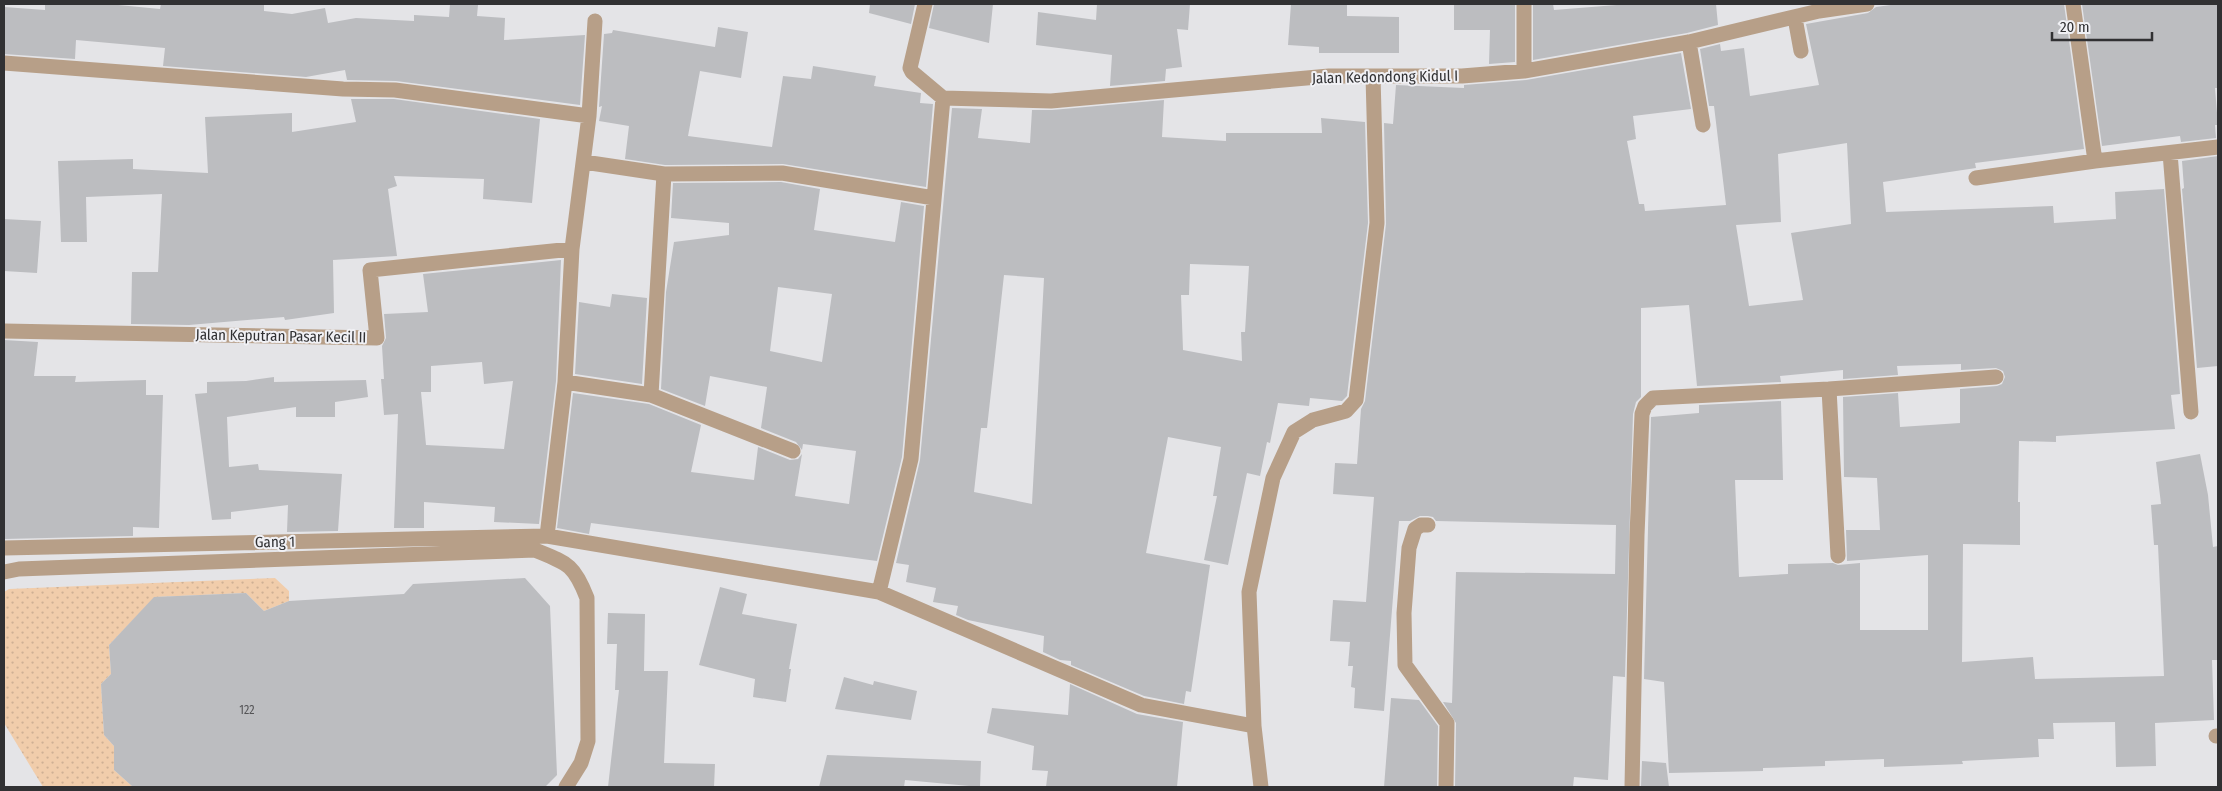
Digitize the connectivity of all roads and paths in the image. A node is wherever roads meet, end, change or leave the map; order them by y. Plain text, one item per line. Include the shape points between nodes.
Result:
1 (925, 4) edge
2 (1524, 4) edge
3 (1867, 4) edge
4 (2073, 4) edge
5 (1818, 7) edge
6 (1795, 18) junction
7 (595, 21) dead end
8 (1689, 42) junction
9 (1802, 51) dead end
10 (4, 63) edge
11 (1524, 71) junction
12 (1373, 76) junction
13 (943, 98) junction
14 (589, 116) junction
15 (1703, 125) dead end
16 (2218, 147) edge
17 (2170, 153) junction
18 (2096, 161) junction
19 (584, 162) junction
20 (664, 174) junction
21 (1976, 178) dead end
22 (934, 198) junction
23 (572, 249) junction
24 (4, 331) edge
25 (1996, 377) dead end
26 (565, 382) junction
27 (1829, 389) junction
28 (651, 395) junction
29 (2191, 412) dead end
30 (793, 451) dead end
31 (1428, 524) dead end
32 (547, 536) junction
33 (4, 548) edge
34 (1838, 556) dead end
35 (4, 572) edge
36 (879, 592) junction
37 (1254, 726) junction
38 (566, 787) edge
39 (1261, 787) edge
40 (1446, 787) edge
41 (1632, 787) edge

1 - 13 street via 912,72
2 - 11 street
3 - 5 street, Jalan Kedondong Kidul I
4 - 18 street
5 - 6 street, Jalan Kedondong Kidul I
6 - 8 street, Jalan Kedondong Kidul I
6 - 9 street
7 - 14 street
8 - 11 street, Jalan Kedondong Kidul I
8 - 15 street
10 - 14 street via 342,89 395,90
11 - 12 street, Jalan Kedondong Kidul I via 1462,76
12 - 13 street, Jalan Kedondong Kidul I via 1328,76 1051,101
12 - 37 street via 1377,222 1356,400 1346,411 1313,420 1294,432 1273,478 1249,592
13 - 22 street
14 - 19 street
16 - 17 street
17 - 18 street
17 - 29 street
18 - 21 street
19 - 20 street
19 - 23 street
20 - 22 street via 782,173
20 - 28 street
22 - 36 street via 911,459
23 - 24 street, Jalan Keputran Pasar Kecil II via 370,270 377,338
23 - 26 street
25 - 27 street
26 - 28 street
26 - 32 street
27 - 34 street
27 - 41 street via 1654,398 1645,406 1637,535
28 - 30 street
31 - 40 street via 1415,530 1409,548 1404,614 1405,665 1447,723
32 - 33 street, Gang 1
32 - 36 street, Gang 1
35 - 38 street via 121,564 535,550 566,562 579,578 587,598 588,741 581,763
36 - 37 street, Gang 1 via 1141,705
37 - 39 street

